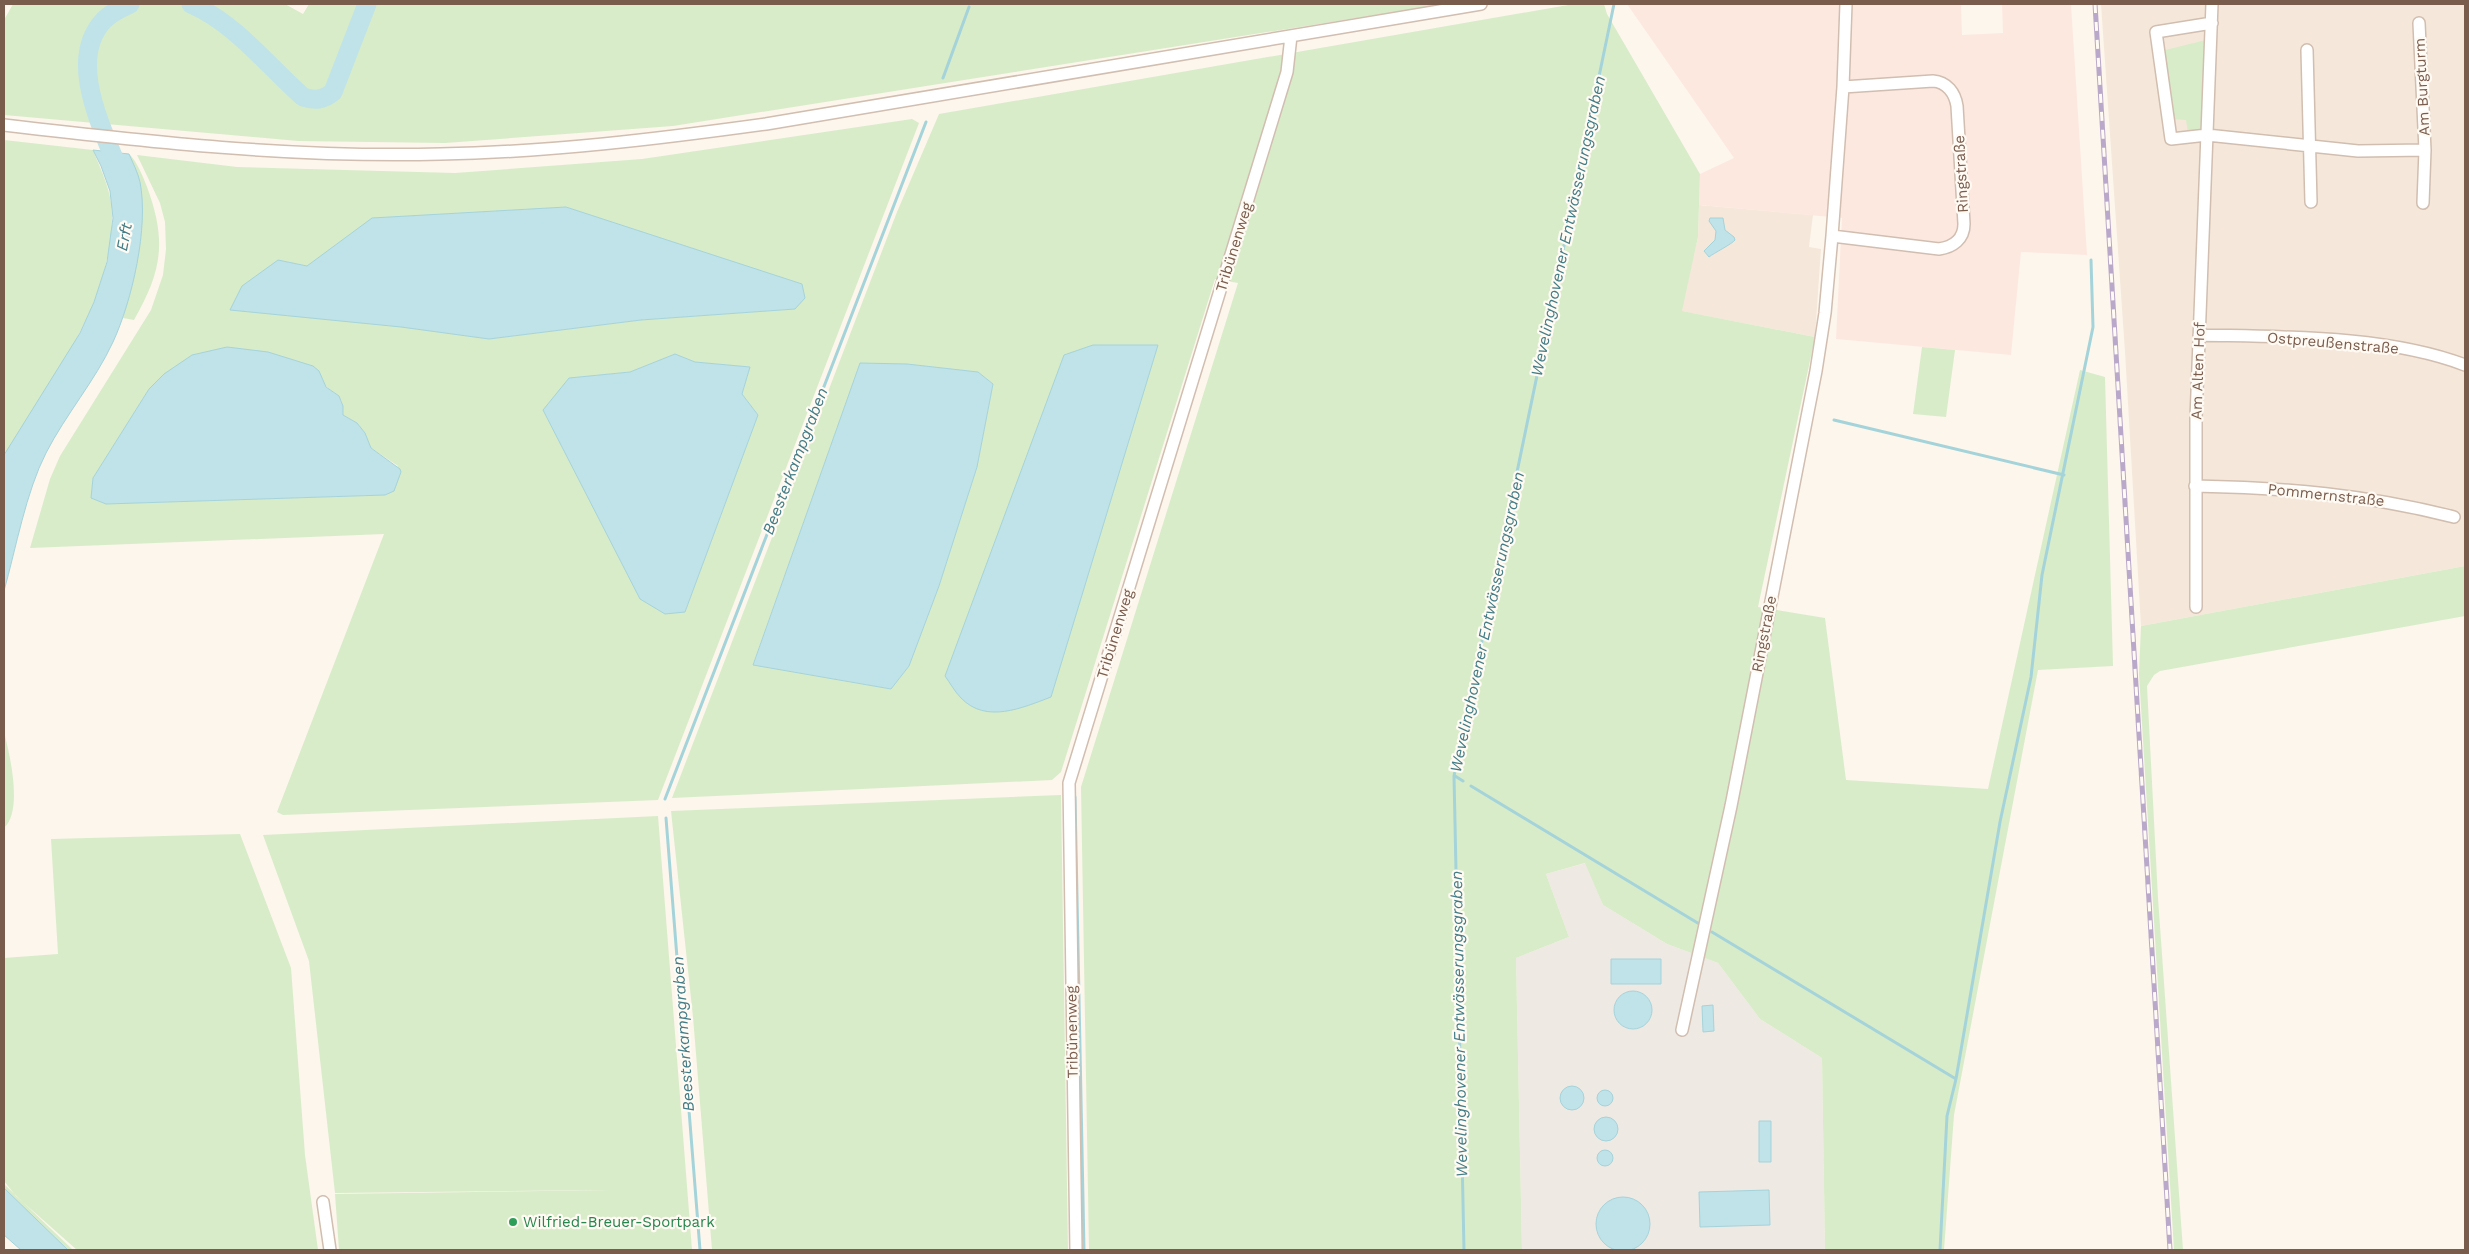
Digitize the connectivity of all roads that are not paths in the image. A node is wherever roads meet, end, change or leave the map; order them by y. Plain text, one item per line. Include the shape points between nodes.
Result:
1 (1481, 4) edge
2 (1846, 4) edge
3 (2212, 4) edge
4 (2212, 23) junction
5 (2419, 23) dead end
6 (1291, 36) junction
7 (2307, 50) dead end
8 (1843, 87) junction
9 (4, 125) edge
10 (2208, 135) junction
11 (2311, 145) junction
12 (2425, 150) junction
13 (2311, 202) dead end
14 (2423, 203) dead end
15 (1832, 236) junction
16 (2199, 335) junction
17 (2465, 365) edge
18 (2195, 486) junction
19 (2454, 517) dead end
20 (2196, 607) dead end
21 (1682, 1030) dead end
22 (323, 1202) dead end
23 (330, 1250) edge
24 (1076, 1250) edge

1 - 6 street
2 - 8 street, Ringstraße
3 - 4 street, Am Alten Hof
4 - 10 street, Am Alten Hof
4 - 10 street via 2156,32 2171,139
5 - 12 street, Am Burgturm
6 - 9 street via 775,122 586,146 448,154 335,154 231,148
6 - 24 street, Tribünenweg via 1287,72 1069,783
7 - 11 street
8 - 15 street, Ringstraße
8 - 15 street, Ringstraße via 1933,81 1950,89 1957,106 1964,228 1957,242 1939,249
10 - 11 street, Am Burgturm
10 - 16 street, Am Alten Hof
11 - 12 street, Am Burgturm via 2358,151
11 - 13 street
12 - 14 street, Am Burgturm
15 - 21 street, Ringstraße via 1816,371 1731,806
16 - 17 street, Ostpreußenstraße via 2292,337 2384,346
16 - 18 street, Am Alten Hof
18 - 19 street, Pommernstraße via 2333,493 2404,504
18 - 20 street, Am Alten Hof
22 - 23 street

